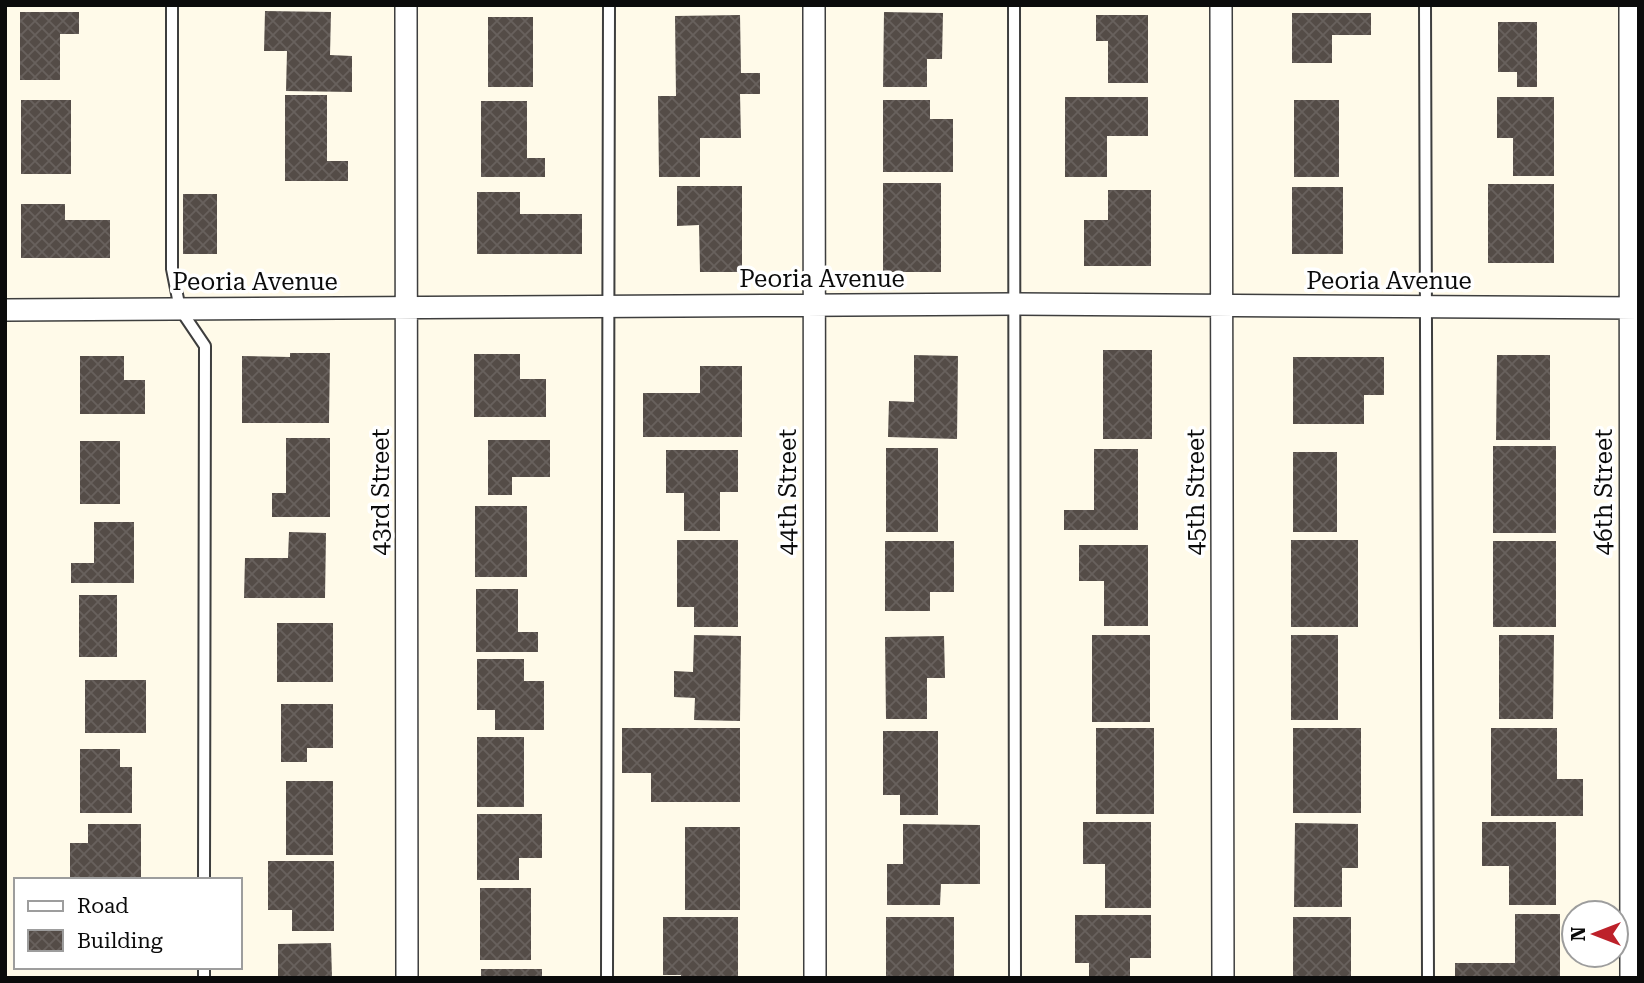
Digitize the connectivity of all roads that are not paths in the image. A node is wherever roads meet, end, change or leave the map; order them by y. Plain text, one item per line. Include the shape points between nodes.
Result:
1 (172, 5) edge
2 (407, 5) edge
3 (609, 5) edge
4 (814, 5) edge
5 (1014, 5) edge
6 (1221, 5) edge
7 (1425, 5) edge
8 (1630, 5) edge
9 (1015, 304) junction
10 (814, 306) junction
11 (1222, 306) junction
12 (407, 307) junction
13 (607, 307) junction
14 (1425, 307) junction
15 (1635, 308) edge
16 (180, 309) junction
17 (5, 310) edge
18 (204, 878) edge
19 (407, 978) edge
20 (607, 978) edge
21 (815, 978) edge
22 (1015, 978) edge
23 (1223, 978) edge
24 (1427, 978) edge
25 (1631, 978) edge

1 - 16 lane via 172,270
2 - 12 street, 43rd Street
3 - 13 lane
4 - 10 street, 44th Street
5 - 9 lane
6 - 11 street, 45th Street
7 - 14 lane
8 - 15 street, 46th Street
9 - 10 street, Peoria Avenue
9 - 11 street, Peoria Avenue
9 - 22 lane
10 - 13 street, Peoria Avenue
10 - 21 street, 44th Street
11 - 14 street, Peoria Avenue
11 - 23 street, 45th Street
12 - 13 street, Peoria Avenue
12 - 16 street, Peoria Avenue
12 - 19 street, 43rd Street
13 - 20 lane
14 - 15 street, Peoria Avenue
14 - 24 lane
15 - 25 street, 46th Street
16 - 17 street, Peoria Avenue
16 - 18 lane via 205,346

